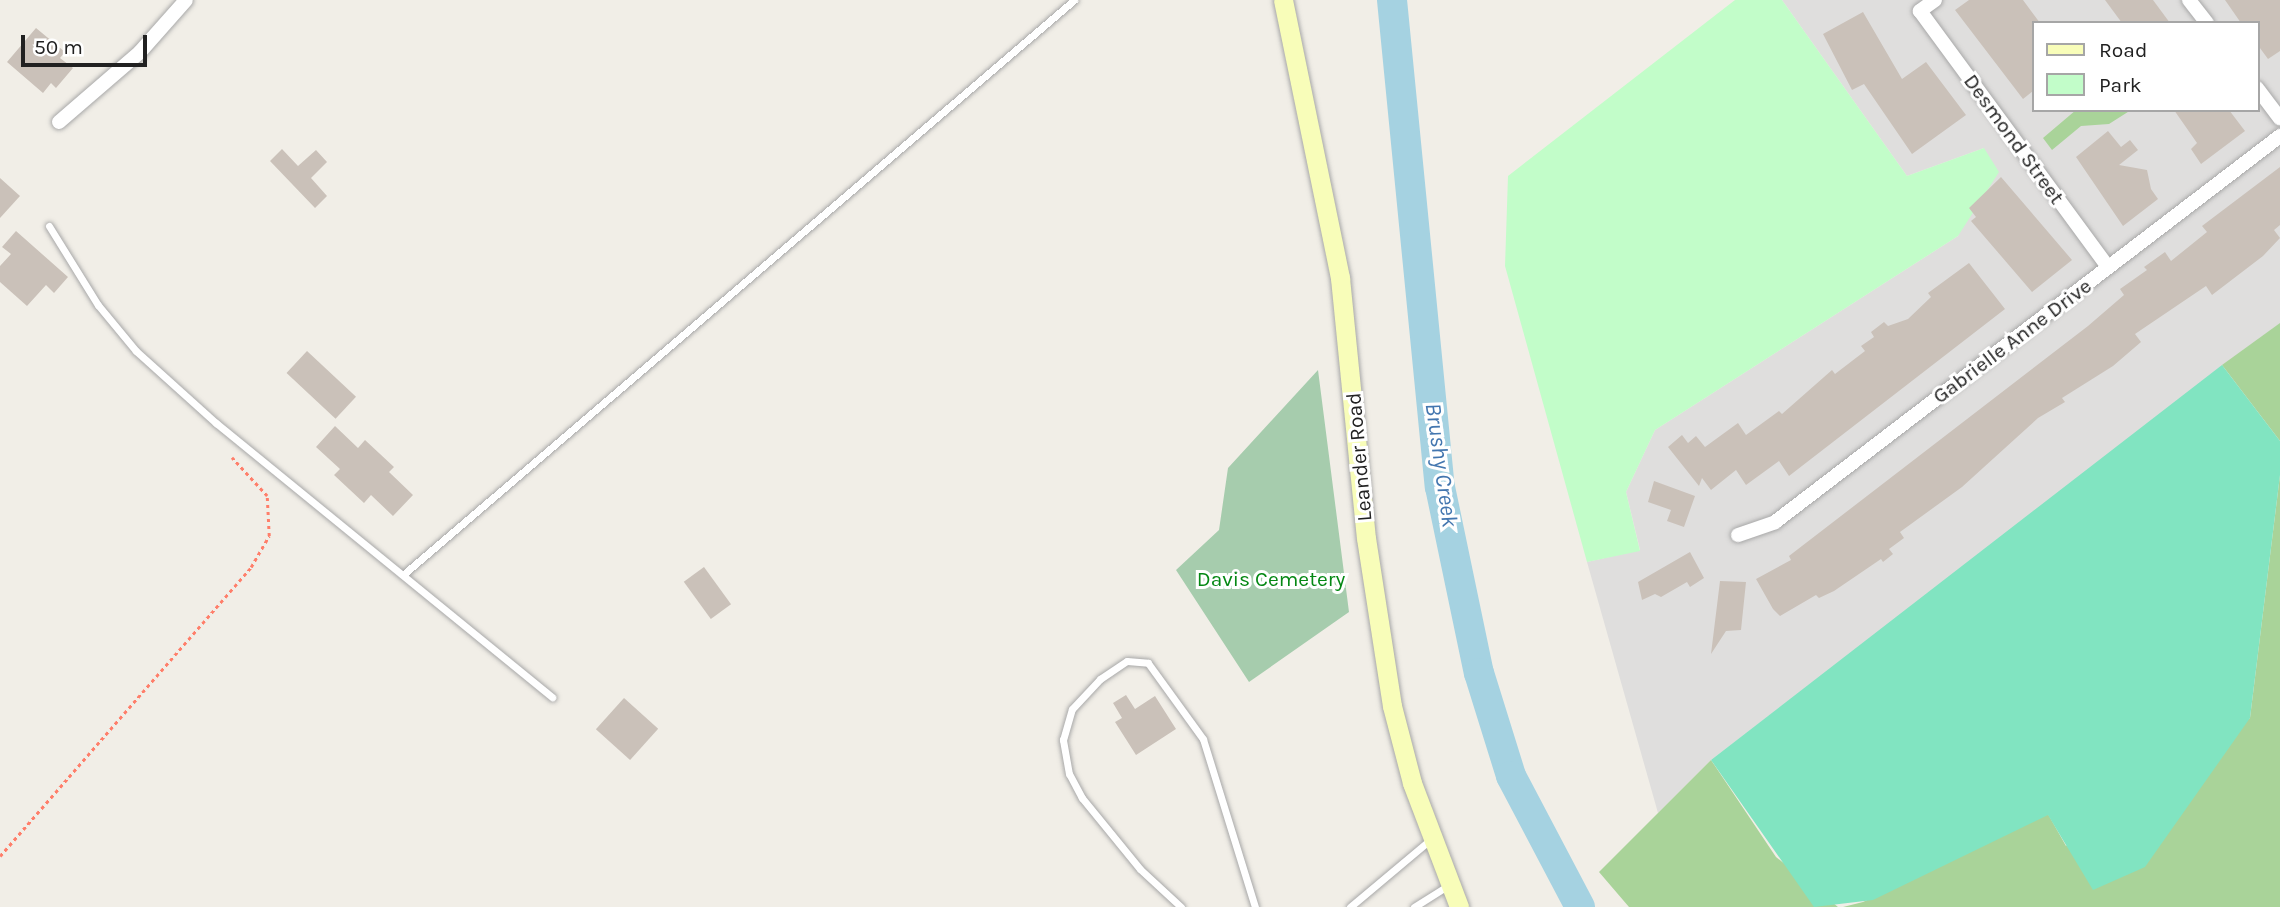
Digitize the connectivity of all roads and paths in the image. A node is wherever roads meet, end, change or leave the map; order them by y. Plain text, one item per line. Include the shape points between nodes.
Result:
1 (186, 0) edge
2 (1073, 0) edge
3 (1283, 0) edge
4 (1935, 0) edge
5 (2189, 0) edge
6 (2205, 21) edge
7 (2259, 92) edge
8 (2280, 118) edge
9 (59, 122) dead end
10 (2280, 136) edge
11 (49, 226) dead end
12 (2108, 267) junction
13 (232, 458) dead end
14 (1738, 536) dead end
15 (405, 573) junction
16 (552, 697) dead end
17 (1431, 838) junction
18 (0, 856) edge
19 (1449, 884) junction
20 (1181, 907) edge
21 (1255, 907) edge
22 (1350, 907) edge
23 (1414, 907) edge
24 (1460, 907) edge

1 - 9 street via 140,52
2 - 15 lane
3 - 17 main road, Leander Road via 1340,278 1375,612 1396,719
4 - 12 street, Desmond Street via 1920,12
5 - 6 street
7 - 8 street
10 - 12 street, Gabrielle Anne Drive
11 - 15 lane via 98,305 136,351 216,423
12 - 14 street, Gabrielle Anne Drive via 1775,522
13 - 18 path via 267,496 269,537 251,567
15 - 16 lane
17 - 19 main road, Leander Road
17 - 22 lane
19 - 23 lane
19 - 24 main road, Leander Road
20 - 21 lane via 1140,869 1082,798 1069,774 1063,740 1072,709 1100,679 1127,661 1148,663 1203,739

